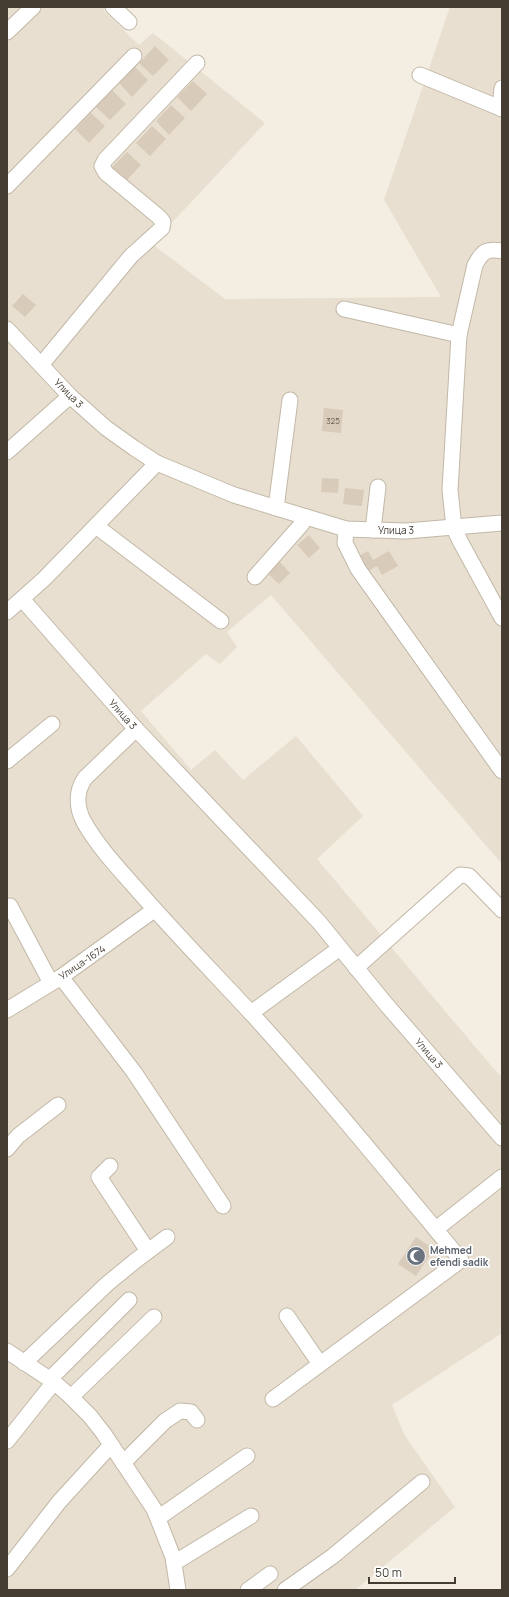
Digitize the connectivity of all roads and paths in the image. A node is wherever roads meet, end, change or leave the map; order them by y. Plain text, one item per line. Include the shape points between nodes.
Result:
1 (33, 7) edge
2 (113, 7) edge
3 (129, 22) dead end
4 (7, 32) edge
5 (134, 56) dead end
6 (197, 63) dead end
7 (420, 74) dead end
8 (502, 88) edge
9 (501, 109) edge
10 (7, 186) edge
11 (502, 251) edge
12 (344, 309) dead end
13 (459, 335) junction
14 (9, 337) edge
15 (41, 365) junction
16 (70, 396) junction
17 (290, 400) dead end
18 (7, 452) edge
19 (157, 463) junction
20 (378, 487) dead end
21 (276, 508) junction
22 (306, 517) junction
23 (502, 523) edge
24 (96, 526) junction
25 (454, 528) junction
26 (346, 529) junction
27 (373, 530) junction
28 (255, 577) dead end
29 (22, 600) junction
30 (7, 612) edge
31 (502, 618) edge
32 (221, 622) dead end
33 (52, 724) dead end
34 (136, 729) junction
35 (7, 760) edge
36 (502, 771) edge
37 (10, 906) dead end
38 (154, 910) junction
39 (502, 910) edge
40 (340, 948) junction
41 (356, 968) junction
42 (56, 980) junction
43 (7, 1010) edge
44 (251, 1013) junction
45 (58, 1105) dead end
46 (502, 1138) edge
47 (7, 1149) edge
48 (110, 1166) dead end
49 (502, 1177) edge
50 (223, 1206) dead end
51 (436, 1229) junction
52 (167, 1238) dead end
53 (148, 1251) junction
54 (129, 1300) dead end
55 (287, 1316) dead end
56 (154, 1317) dead end
57 (7, 1351) edge
58 (24, 1362) junction
59 (320, 1364) junction
60 (52, 1381) junction
61 (71, 1397) junction
62 (273, 1399) dead end
63 (197, 1420) dead end
64 (7, 1441) edge
65 (111, 1445) junction
66 (247, 1456) dead end
67 (123, 1463) junction
68 (422, 1482) dead end
69 (251, 1516) dead end
70 (158, 1518) junction
71 (174, 1563) junction
72 (7, 1569) edge
73 (270, 1574) dead end
74 (178, 1590) edge
75 (248, 1590) edge
76 (284, 1590) edge

1 - 4 street
2 - 3 street
5 - 10 street
6 - 15 street via 102,166 106,173 159,216 163,222 162,228 131,256
7 - 9 street
8 - 9 street
11 - 13 street via 485,251 480,256 475,266
12 - 13 street
13 - 25 street via 450,490
14 - 15 street, Улица 3
15 - 16 street, Улица 3
16 - 18 street
16 - 19 street, Улица 3 via 106,428
17 - 21 street
19 - 21 street, Улица 3 via 234,495
19 - 24 street
20 - 27 street
21 - 22 street, Улица 3
22 - 26 street, Улица 3
22 - 28 street
23 - 25 street, Улица 3
24 - 29 street
24 - 32 street
25 - 27 street, Улица 3
25 - 31 street
26 - 27 street, Улица 3
26 - 36 street via 345,543 358,569
29 - 30 street
29 - 34 street, Улица 3
33 - 35 street
34 - 38 street via 85,778 78,791 78,800 83,820 96,841
34 - 40 street, Улица 3 via 319,922
37 - 42 street
38 - 42 street, Улица-1674
38 - 44 street
39 - 41 street via 469,876 460,875
40 - 41 street, Улица 3
40 - 44 street
41 - 46 street, Улица 3
42 - 43 street, Улица-1674
42 - 50 street via 134,1072
44 - 51 street
45 - 47 street via 18,1136
48 - 53 street via 99,1177
49 - 51 street
51 - 59 street via 461,1260
52 - 53 street
53 - 58 street via 106,1284
54 - 60 street
55 - 59 street
56 - 61 street
57 - 58 street
58 - 60 street
59 - 62 street
60 - 61 street
60 - 64 street
61 - 65 street via 90,1416
63 - 67 street via 191,1412 180,1412 165,1421
65 - 67 street
65 - 72 street via 58,1502
66 - 70 street
67 - 70 street via 142,1489
68 - 76 street via 333,1556
69 - 71 street
70 - 71 street
71 - 74 street
73 - 75 street

